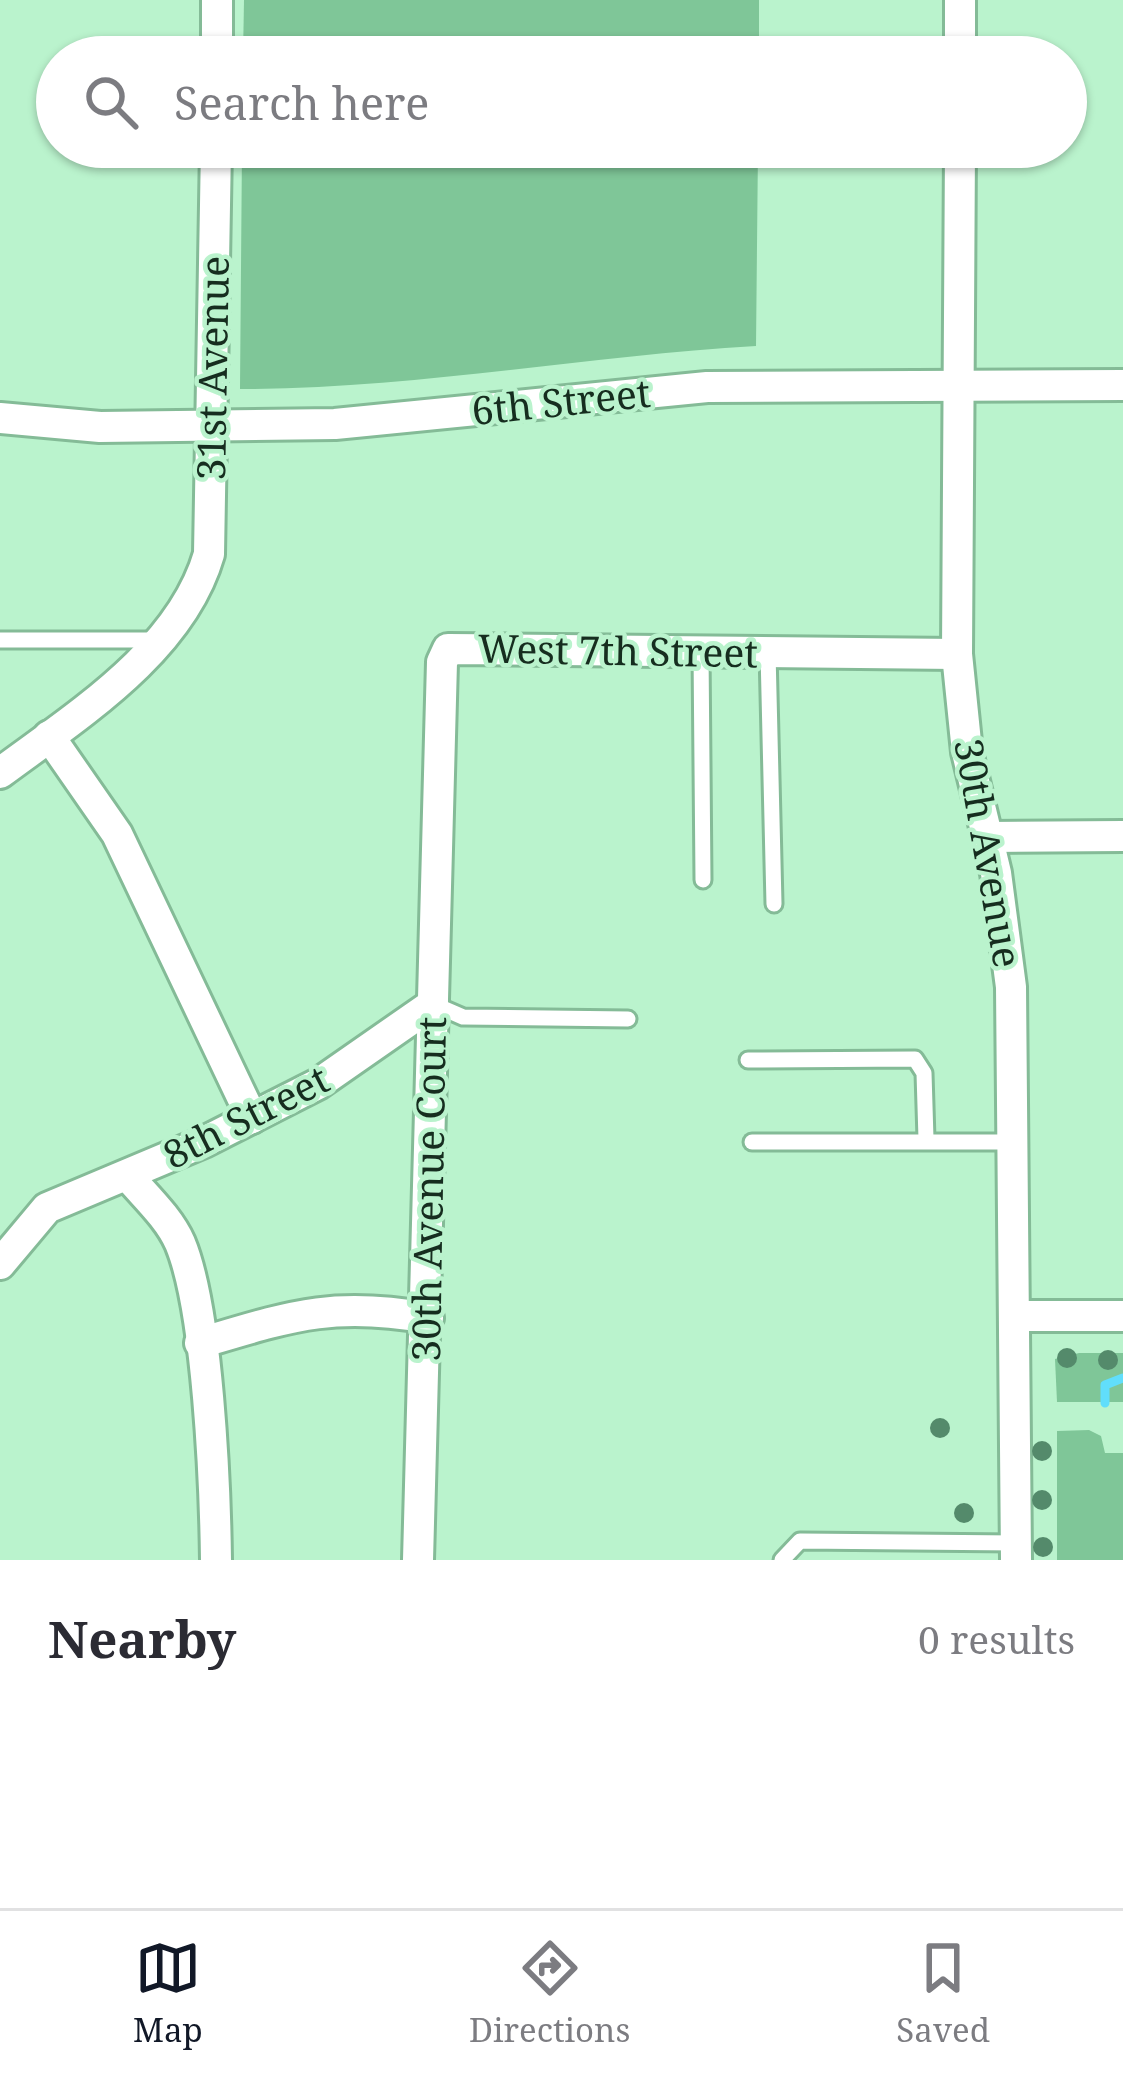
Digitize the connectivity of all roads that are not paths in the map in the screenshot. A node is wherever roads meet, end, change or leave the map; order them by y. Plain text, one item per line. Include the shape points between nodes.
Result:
1 (218, 0) edge
2 (960, 0) edge
3 (217, 36) edge
4 (960, 36) edge
5 (216, 168) edge
6 (960, 168) edge
7 (1123, 385) edge
8 (958, 386) junction
9 (0, 418) edge
10 (212, 425) junction
11 (0, 640) edge
12 (162, 640) junction
13 (701, 651) junction
14 (768, 652) junction
15 (957, 654) junction
16 (49, 736) junction
17 (0, 773) edge
18 (440, 818) joint
19 (1123, 836) edge
20 (988, 837) junction
21 (703, 880) dead end
22 (774, 904) dead end
23 (433, 1004) junction
24 (628, 1018) dead end
25 (748, 1060) dead end
26 (252, 1118) junction
27 (926, 1139) junction
28 (752, 1142) dead end
29 (1013, 1142) junction
30 (128, 1176) junction
31 (0, 1264) edge
32 (1016, 1316) junction
33 (1123, 1316) edge
34 (428, 1318) junction
35 (200, 1343) junction
36 (939, 1542) junction
37 (1016, 1552) edge
38 (216, 1560) edge
39 (418, 1560) edge
40 (782, 1560) edge
41 (925, 1560) edge

1 - 3 street
2 - 4 street
5 - 10 street, 31st Avenue
6 - 8 street, 30th Avenue
7 - 8 street, 6th Street
8 - 10 street, 6th Street via 706,387 405,420
8 - 15 street, 30th Avenue
9 - 10 street, 6th Street
10 - 12 street, 31st Avenue via 209,554 199,588
11 - 12 lane
12 - 16 street
13 - 14 street, West 7th Street
13 - 18 street, West 7th Street via 448,650
13 - 21 lane
14 - 15 street, West 7th Street
14 - 22 lane
15 - 20 street, 30th Avenue
16 - 17 street
16 - 26 street via 117,834
18 - 23 street, 30th Avenue Court
19 - 20 street
20 - 29 street, 30th Avenue via 1012,987
23 - 24 lane via 463,1017
23 - 26 street, 8th Street via 318,1084
23 - 34 street, 30th Avenue Court
25 - 27 lane via 915,1060 924,1073
26 - 30 street, 8th Street
27 - 28 lane
27 - 29 lane
29 - 32 street, 30th Avenue
30 - 31 street, 8th Street via 47,1208
30 - 35 street via 180,1244
32 - 33 street
32 - 37 street, 30th Avenue
34 - 35 street via 359,1306 280,1318
34 - 39 street, 30th Avenue Court
35 - 38 street
36 - 37 lane
36 - 40 lane via 800,1541
36 - 41 lane

